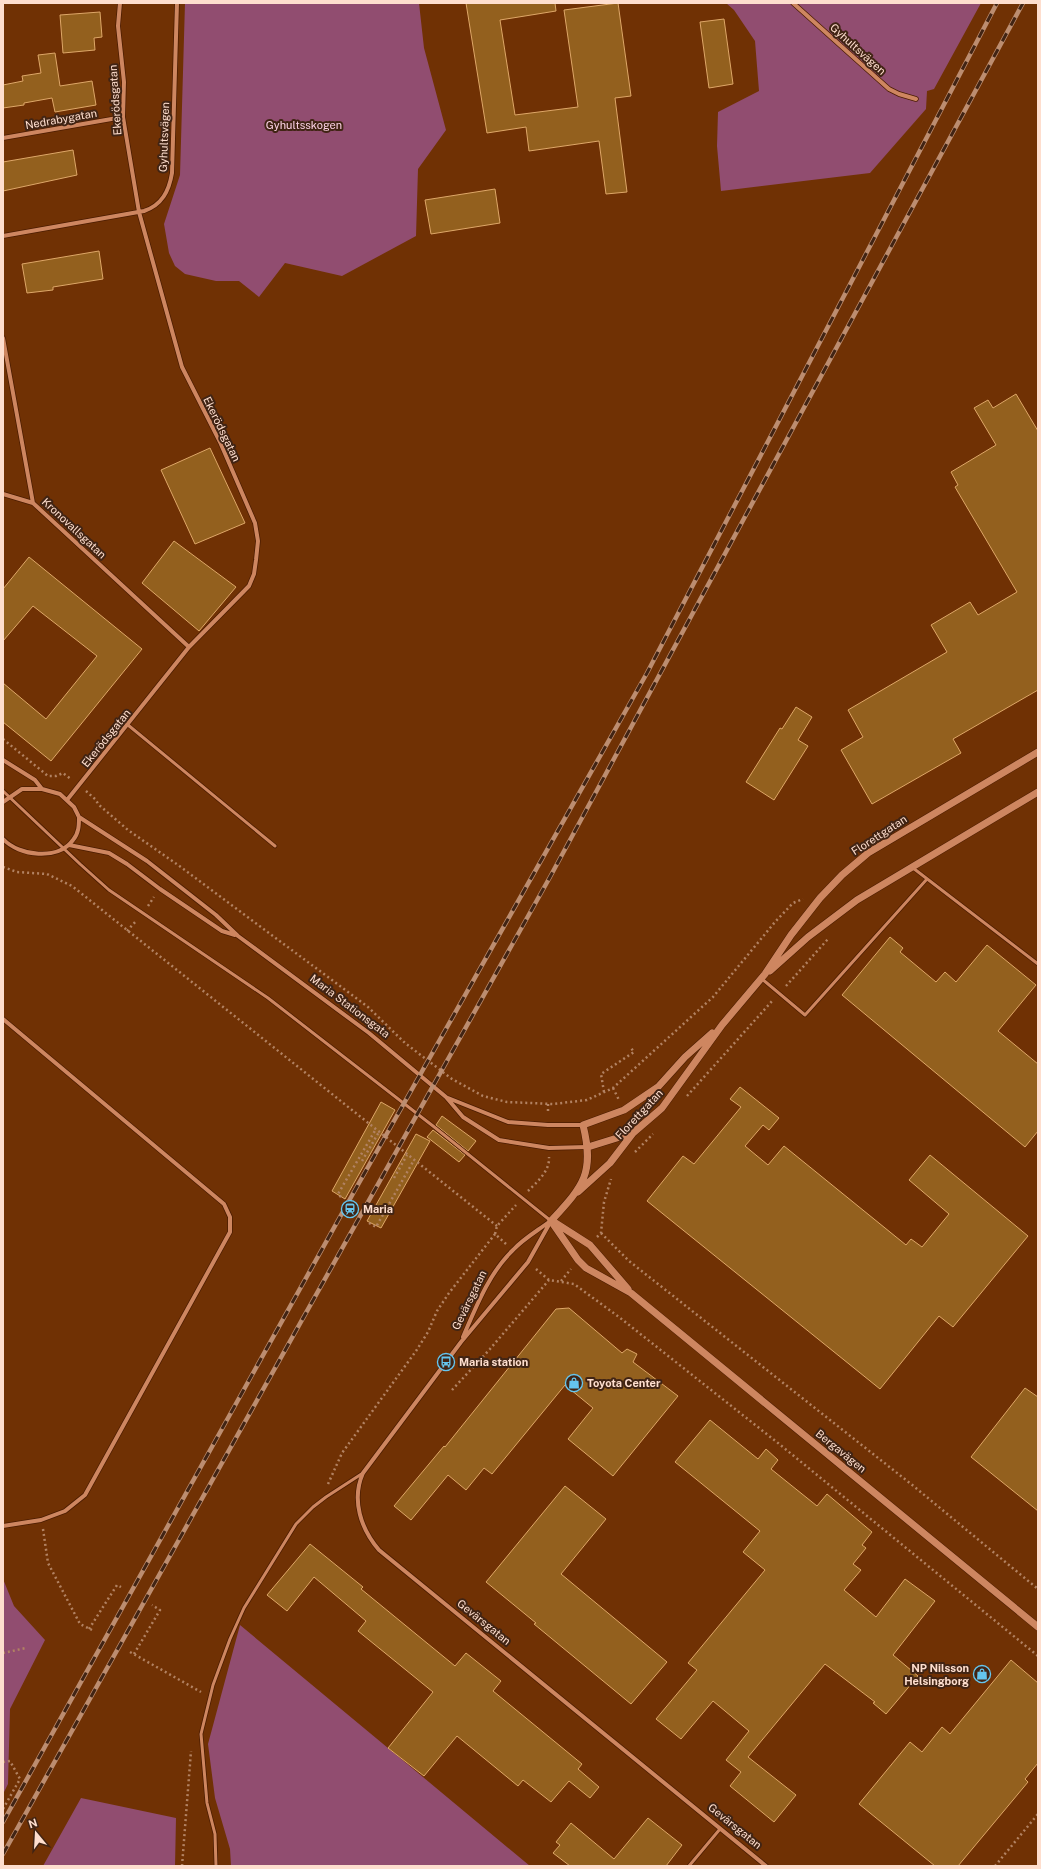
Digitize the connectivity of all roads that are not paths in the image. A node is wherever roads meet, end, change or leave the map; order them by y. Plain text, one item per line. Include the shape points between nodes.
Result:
1 (120, 3) edge
2 (177, 3) edge
3 (793, 3) edge
4 (916, 99) dead end
5 (123, 117) junction
6 (3, 138) edge
7 (139, 212) junction
8 (3, 236) edge
9 (3, 338) edge
10 (3, 494) edge
11 (33, 503) junction
12 (189, 647) junction
13 (128, 725) junction
14 (1038, 752) edge
15 (3, 760) edge
16 (42, 789) junction
17 (3, 790) edge
18 (1038, 792) edge
19 (9, 796) junction
20 (67, 800) junction
21 (3, 802) edge
22 (79, 817) junction
23 (3, 839) edge
24 (69, 845) junction
25 (275, 846) dead end
26 (63, 849) junction
27 (912, 867) junction
28 (928, 879) junction
29 (238, 936) junction
30 (1038, 964) edge
31 (764, 977) junction
32 (3, 1019) edge
33 (722, 1025) junction
34 (446, 1097) junction
35 (624, 1110) joint
36 (583, 1125) junction
37 (633, 1133) junction
38 (588, 1147) junction
39 (578, 1192) junction
40 (551, 1221) junction
41 (631, 1293) junction
42 (461, 1342) junction
43 (363, 1474) junction
44 (3, 1526) edge
45 (1038, 1627) edge
46 (720, 1829) junction
47 (216, 1866) edge
48 (689, 1866) edge
49 (766, 1866) edge

1 - 5 street, Ekerödsgatan via 118,26 124,82
2 - 7 street, Gyhultsvägen via 172,173 165,196 157,205
3 - 4 street, Gyhultsvägen via 889,89
5 - 6 street, Nedrabygatan
5 - 7 street, Ekerödsgatan
7 - 8 street, Gyhultsvägen
7 - 12 street, Ekerödsgatan via 182,367 220,442 255,523 258,541 254,574 249,586
9 - 11 street, Kronovallsgatan
10 - 11 street
11 - 12 street, Kronovallsgatan
12 - 13 street, Ekerödsgatan
13 - 20 street, Ekerödsgatan
13 - 25 lane
14 - 31 street, Florettgatan via 868,853 820,898 791,935
15 - 16 street, Maria Stationsgata via 34,780
16 - 19 street, Maria Stationsgata via 22,789
16 - 20 street, Maria Stationsgata via 60,794
17 - 19 lane
18 - 27 street, Florettgatan
19 - 21 street, Maria Stationsgata
19 - 26 lane
20 - 22 street, Maria Stationsgata
22 - 24 street via 79,828
22 - 29 street, Maria Stationsgata via 147,861 216,915
23 - 26 street via 19,850 30,853 50,853
24 - 26 street
24 - 29 street, Maria Stationsgata via 110,852 222,931
26 - 40 lane via 109,890 268,998
27 - 28 lane
27 - 31 street, Florettgatan via 833,917
28 - 30 lane
28 - 31 lane via 805,1015
29 - 34 street, Maria Stationsgata via 369,1033
31 - 33 street, Florettgatan
32 - 44 street via 224,1204 230,1217 230,1232 85,1495 65,1511 41,1520
33 - 35 street, Florettgatan via 685,1057 658,1087
33 - 37 street, Florettgatan via 662,1108
34 - 36 street, Maria Stationsgata via 508,1122
34 - 38 street, Maria Stationsgata via 463,1117 499,1140 549,1148
35 - 36 street, Maria Stationsgata
36 - 38 street, Gevärsgatan
37 - 38 street, Maria Stationsgata
37 - 39 street, Florettgatan via 610,1164
38 - 39 street, Gevärsgatan via 586,1176
39 - 40 street, Gevärsgatan
40 - 41 street, Bergavägen via 590,1245
40 - 41 street, Bergavägen via 586,1268
40 - 42 street, Gevärsgatan via 528,1262
40 - 42 street, Gevärsgatan via 513,1249 496,1271 478,1301
41 - 45 street, Bergavägen
42 - 43 street, Gevärsgatan
43 - 46 street, Gevärsgatan via 357,1492 360,1513 367,1534 379,1550
43 - 47 lane via 326,1497 296,1524 244,1608 230,1639 206,1708 200,1734 207,1804 215,1834
46 - 48 lane
46 - 49 street, Gevärsgatan

